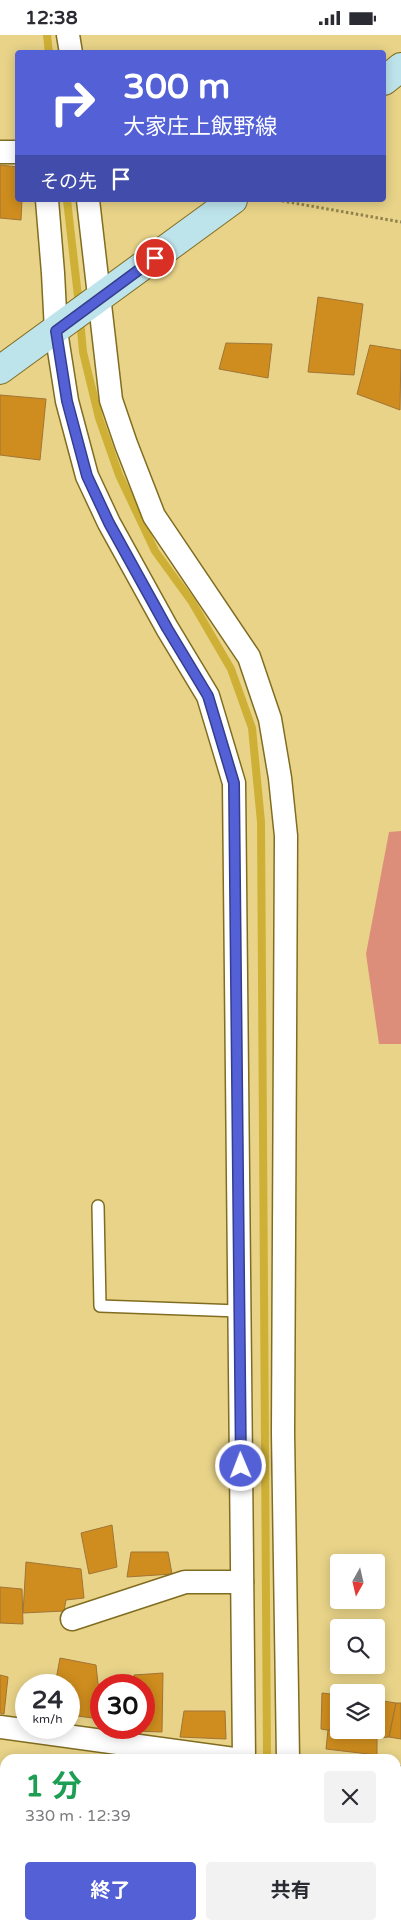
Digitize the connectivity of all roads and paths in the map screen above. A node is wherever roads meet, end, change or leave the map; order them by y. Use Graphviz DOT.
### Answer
graph roads {
  1 [pos="68,35"];
  2 [pos="70,50"];
  3 [pos="401,67"];
  4 [pos="386,79"];
  5 [pos="0,152"];
  6 [pos="15,152"];
  7 [pos="47,202"];
  8 [pos="88,202"];
  9 [pos="230,202"];
  10 [pos="288,202"];
  11 [pos="401,222"];
  12 [pos="95,302"];
  13 [pos="59,328"];
  14 [pos="0,370"];
  15 [pos="98,1206"];
  16 [pos="239,1311"];
  17 [pos="242,1582"];
  18 [pos="72,1619"];
  19 [pos="0,1727"];
  20 [pos="197,1754"];
  21 [pos="244,1754"];
  22 [pos="288,1754"];
  1 -- 2 [label="street"];
  3 -- 4 [label="main road"];
  5 -- 6 [label="street"];
  7 -- 13 [label="street"];
  8 -- 12 [label="street"];
  9 -- 12 [label="main road"];
  10 -- 11 [label="path"];
  12 -- 13 [label="main road"];
  12 -- 22 [label="street"];
  13 -- 14 [label="main road"];
  13 -- 16 [label="street"];
  15 -- 16 [label="lane"];
  16 -- 17 [label="street"];
  17 -- 18 [label="street"];
  17 -- 21 [label="street"];
  19 -- 20 [label="street"];
}
